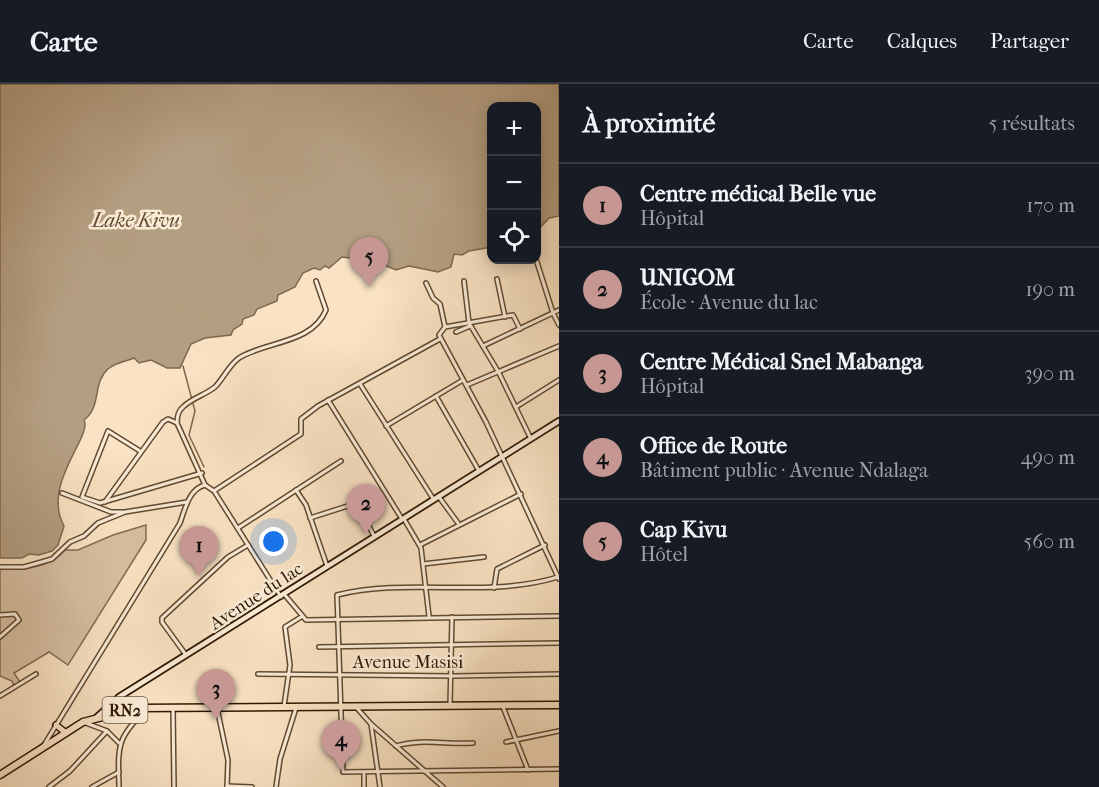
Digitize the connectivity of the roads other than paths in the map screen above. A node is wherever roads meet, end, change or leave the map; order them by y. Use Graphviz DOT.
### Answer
graph roads {
  1 [pos="538,264"];
  2 [pos="497,279"];
  3 [pos="316,281"];
  4 [pos="464,281"];
  5 [pos="426,283"];
  6 [pos="559,310"];
  7 [pos="553,313"];
  8 [pos="505,316"];
  9 [pos="470,324"];
  10 [pos="559,325"];
  11 [pos="445,327"];
  12 [pos="520,329"];
  13 [pos="456,332"];
  14 [pos="440,339"];
  15 [pos="483,346"];
  16 [pos="559,346"];
  17 [pos="499,373"];
  18 [pos="463,380"];
  19 [pos="559,380"];
  20 [pos="360,384"];
  21 [pos="466,386"];
  22 [pos="436,396"];
  23 [pos="328,400"];
  24 [pos="516,407"];
  25 [pos="559,421"];
  26 [pos="177,423"];
  27 [pos="386,426"];
  28 [pos="531,439"];
  29 [pos="140,451"];
  30 [pos="503,457"];
  31 [pos="342,461"];
  32 [pos="479,471"];
  33 [pos="202,473"];
  34 [pos="205,485"];
  35 [pos="296,490"];
  36 [pos="214,491"];
  37 [pos="62,493"];
  38 [pos="521,494"];
  39 [pos="436,498"];
  40 [pos="105,502"];
  41 [pos="187,502"];
  42 [pos="125,512"];
  43 [pos="310,518"];
  44 [pos="403,519"];
  45 [pos="458,523"];
  46 [pos="238,528"];
  47 [pos="374,536"];
  48 [pos="248,545"];
  49 [pos="420,545"];
  50 [pos="545,545"];
  51 [pos="484,557"];
  52 [pos="423,564"];
  53 [pos="327,566"];
  54 [pos="0,567"];
  55 [pos="558,570"];
  56 [pos="559,578"];
  57 [pos="494,588"];
  58 [pos="426,589"];
  59 [pos="283,596"];
  60 [pos="0,615"];
  61 [pos="301,616"];
  62 [pos="429,616"];
  63 [pos="559,616"];
  64 [pos="452,617"];
  65 [pos="339,618"];
  66 [pos="0,637"];
  67 [pos="559,643"];
  68 [pos="340,646"];
  69 [pos="451,646"];
  70 [pos="319,647"];
  71 [pos="187,656"];
  72 [pos="36,674"];
  73 [pos="258,674"];
  74 [pos="559,674"];
  75 [pos="288,676"];
  76 [pos="340,676"];
  77 [pos="451,676"];
  78 [pos="0,696"];
  79 [pos="450,705"];
  80 [pos="502,705"];
  81 [pos="559,705"];
  82 [pos="217,706"];
  83 [pos="284,706"];
  84 [pos="296,706"];
  85 [pos="340,706"];
  86 [pos="355,706"];
  87 [pos="150,707"];
  88 [pos="173,707"];
  89 [pos="96,718"];
  90 [pos="83,722"];
  91 [pos="371,724"];
  92 [pos="56,725"];
  93 [pos="107,731"];
  94 [pos="559,731"];
  95 [pos="66,733"];
  96 [pos="517,741"];
  97 [pos="506,742"];
  98 [pos="474,743"];
  99 [pos="119,744"];
  100 [pos="396,746"];
  101 [pos="42,749"];
  102 [pos="559,769"];
  103 [pos="528,770"];
  104 [pos="425,771"];
  105 [pos="119,772"];
  106 [pos="378,772"];
  107 [pos="364,773"];
  108 [pos="0,775"];
  109 [pos="227,786"];
  110 [pos="49,787"];
  111 [pos="92,787"];
  112 [pos="119,787"];
  113 [pos="174,787"];
  114 [pos="252,787"];
  115 [pos="276,787"];
  116 [pos="364,787"];
  117 [pos="380,787"];
  118 [pos="443,787"];
  1 -- 7 [label="street"];
  2 -- 8 [label="street"];
  3 -- 26 [label="street"];
  4 -- 9 [label="street"];
  5 -- 11 [label="street"];
  6 -- 7 [label="street"];
  7 -- 10 [label="street"];
  7 -- 12 [label="street"];
  8 -- 9 [label="street"];
  8 -- 12 [label="street"];
  9 -- 11 [label="street"];
  9 -- 13 [label="street"];
  9 -- 15 [label="street"];
  11 -- 14 [label="street"];
  12 -- 15 [label="street"];
  14 -- 18 [label="street"];
  14 -- 20 [label="street"];
  15 -- 17 [label="street"];
  16 -- 17 [label="street"];
  17 -- 21 [label="street"];
  17 -- 24 [label="street"];
  18 -- 21 [label="street"];
  18 -- 22 [label="street"];
  19 -- 24 [label="street"];
  20 -- 23 [label="street"];
  20 -- 27 [label="street"];
  21 -- 30 [label="street"];
  22 -- 27 [label="street"];
  22 -- 32 [label="street"];
  23 -- 36 [label="street"];
  23 -- 44 [label="street"];
  24 -- 28 [label="street"];
  25 -- 28 [label="main road, Avenue du lac"];
  26 -- 29 [label="street"];
  26 -- 33 [label="street"];
  27 -- 39 [label="street"];
  28 -- 30 [label="main road, Avenue du lac"];
  29 -- 40 [label="street"];
  29 -- 40 [label="street"];
  30 -- 32 [label="main road, Avenue du lac"];
  30 -- 38 [label="street"];
  31 -- 35 [label="street"];
  32 -- 39 [label="main road, Avenue du lac"];
  33 -- 34 [label="street"];
  33 -- 40 [label="street"];
  34 -- 36 [label="street"];
  34 -- 41 [label="street"];
  35 -- 43 [label="street"];
  35 -- 46 [label="street"];
  36 -- 46 [label="street"];
  37 -- 42 [label="street"];
  38 -- 45 [label="street"];
  38 -- 50 [label="street"];
  39 -- 44 [label="main road, Avenue du lac"];
  39 -- 45 [label="street"];
  41 -- 42 [label="street"];
  41 -- 92 [label="street"];
  42 -- 54 [label="street"];
  43 -- 47 [label="street"];
  43 -- 53 [label="street"];
  44 -- 47 [label="main road, Avenue du lac"];
  44 -- 49 [label="street"];
  45 -- 49 [label="street"];
  46 -- 48 [label="street"];
  47 -- 53 [label="main road, Avenue du lac"];
  48 -- 59 [label="street"];
  48 -- 71 [label="street"];
  49 -- 52 [label="street"];
  50 -- 55 [label="street"];
  50 -- 57 [label="street"];
  51 -- 52 [label="street"];
  52 -- 58 [label="street"];
  53 -- 59 [label="main road, Avenue du lac"];
  55 -- 56 [label="street"];
  56 -- 57 [label="street"];
  57 -- 58 [label="street"];
  58 -- 62 [label="street"];
  58 -- 65 [label="street"];
  59 -- 61 [label="street"];
  59 -- 71 [label="main road, Avenue du lac"];
  60 -- 66 [label="street"];
  61 -- 65 [label="street"];
  61 -- 75 [label="street"];
  62 -- 64 [label="street"];
  62 -- 65 [label="street"];
  63 -- 64 [label="street"];
  64 -- 69 [label="street"];
  65 -- 68 [label="street"];
  67 -- 69 [label="street"];
  68 -- 69 [label="street"];
  68 -- 70 [label="street"];
  68 -- 76 [label="street"];
  69 -- 77 [label="street"];
  71 -- 89 [label="main road, Avenue du lac"];
  72 -- 78 [label="street"];
  73 -- 75 [label="street, Avenue Masisi"];
  74 -- 77 [label="street, Avenue Masisi"];
  75 -- 76 [label="street, Avenue Masisi"];
  75 -- 83 [label="street"];
  76 -- 77 [label="street, Avenue Masisi"];
  76 -- 85 [label="street"];
  77 -- 79 [label="street"];
  79 -- 80 [label="highway, RN2"];
  79 -- 86 [label="highway, RN2"];
  80 -- 81 [label="highway, RN2"];
  80 -- 96 [label="street"];
  82 -- 83 [label="highway, RN2"];
  82 -- 88 [label="highway, RN2"];
  82 -- 109 [label="street"];
  83 -- 84 [label="highway, RN2"];
  84 -- 85 [label="highway, RN2"];
  84 -- 115 [label="street"];
  85 -- 86 [label="highway, RN2"];
  85 -- 107 [label="street"];
  86 -- 91 [label="street"];
  87 -- 88 [label="highway, RN2"];
  87 -- 89 [label="highway, RN2"];
  87 -- 99 [label="street"];
  88 -- 113 [label="street"];
  89 -- 90 [label="highway, RN2"];
  90 -- 93 [label="street"];
  90 -- 95 [label="highway, RN2"];
  91 -- 100 [label="street"];
  91 -- 106 [label="street"];
  92 -- 95 [label="main road"];
  92 -- 101 [label="street"];
  93 -- 99 [label="street"];
  93 -- 110 [label="street"];
  94 -- 96 [label="street"];
  95 -- 101 [label="highway, RN2"];
  96 -- 97 [label="street"];
  96 -- 103 [label="street"];
  98 -- 100 [label="street"];
  99 -- 105 [label="street"];
  100 -- 104 [label="street"];
  101 -- 108 [label="highway, RN2"];
  102 -- 103 [label="street"];
  103 -- 104 [label="street"];
  104 -- 106 [label="street"];
  104 -- 118 [label="street"];
  105 -- 111 [label="street"];
  105 -- 112 [label="street"];
  106 -- 107 [label="street"];
  106 -- 117 [label="street"];
  107 -- 116 [label="street"];
  109 -- 114 [label="street"];
}
